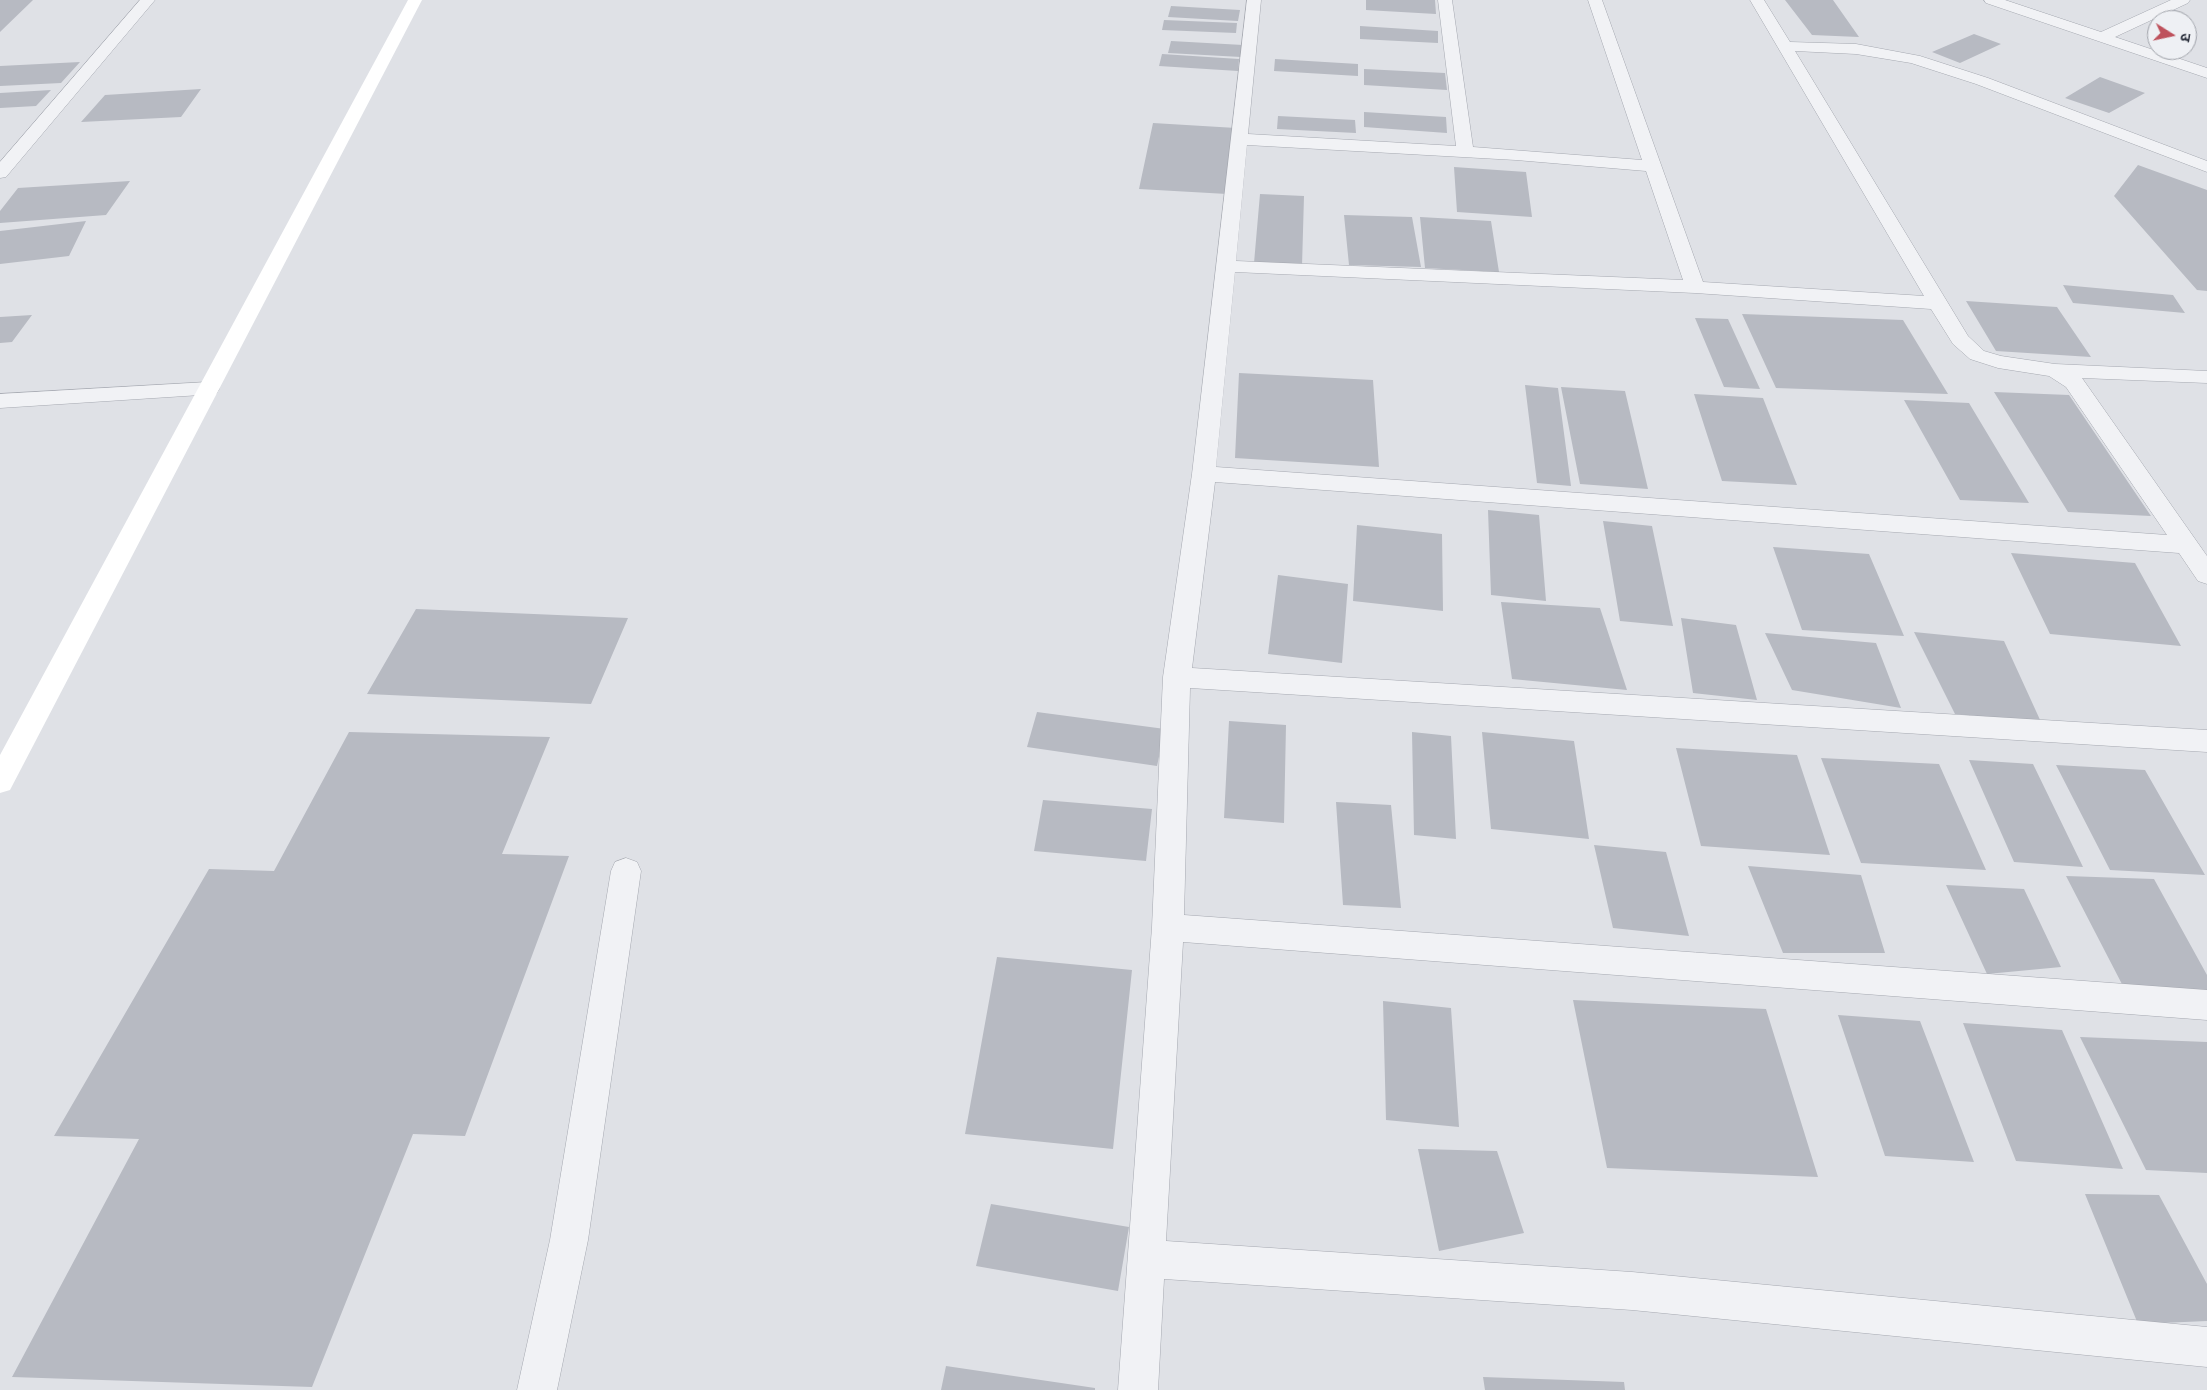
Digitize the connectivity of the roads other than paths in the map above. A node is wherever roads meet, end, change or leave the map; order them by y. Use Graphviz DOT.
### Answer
graph roads {
  1 [pos="148,0"];
  2 [pos="415,0"];
  3 [pos="1254,0"];
  4 [pos="1444,0"];
  5 [pos="1595,0"];
  6 [pos="1757,0"];
  7 [pos="1991,0"];
  8 [pos="2183,0"];
  9 [pos="2102,37"];
  10 [pos="1784,46"];
  11 [pos="2207,73"];
  12 [pos="1239,139"];
  13 [pos="1465,152"];
  14 [pos="1653,166"];
  15 [pos="2207,167"];
  16 [pos="0,173"];
  17 [pos="1226,266"];
  18 [pos="1695,287"];
  19 [pos="1936,303"];
  20 [pos="2055,370"];
  21 [pos="2207,377"];
  22 [pos="208,389"];
  23 [pos="0,402"];
  24 [pos="1204,474"];
  25 [pos="2188,545"];
  26 [pos="2207,575"];
  27 [pos="1177,677"];
  28 [pos="2207,741"];
  29 [pos="0,782"];
  30 [pos="626,871"];
  31 [pos="1168,927"];
  32 [pos="2207,1005"];
  33 [pos="1146,1259"];
  34 [pos="2207,1347"];
  35 [pos="537,1390"];
  36 [pos="1138,1390"];
  1 -- 16 [label="street"];
  2 -- 22 [label="street"];
  3 -- 12 [label="street"];
  4 -- 13 [label="street"];
  5 -- 14 [label="street"];
  6 -- 10 [label="street"];
  7 -- 9 [label="street"];
  8 -- 9 [label="street"];
  9 -- 11 [label="street"];
  10 -- 15 [label="street"];
  10 -- 19 [label="street"];
  12 -- 13 [label="street"];
  12 -- 17 [label="street"];
  13 -- 14 [label="street"];
  14 -- 18 [label="street"];
  17 -- 18 [label="street"];
  17 -- 24 [label="street"];
  18 -- 19 [label="street"];
  19 -- 20 [label="street"];
  20 -- 21 [label="street"];
  20 -- 25 [label="street"];
  22 -- 23 [label="street"];
  22 -- 29 [label="street"];
  24 -- 25 [label="street"];
  24 -- 27 [label="street"];
  25 -- 26 [label="street"];
  27 -- 28 [label="street"];
  27 -- 31 [label="street"];
  30 -- 35 [label="street"];
  31 -- 32 [label="street"];
  31 -- 33 [label="street"];
  33 -- 34 [label="street"];
  33 -- 36 [label="street"];
}
